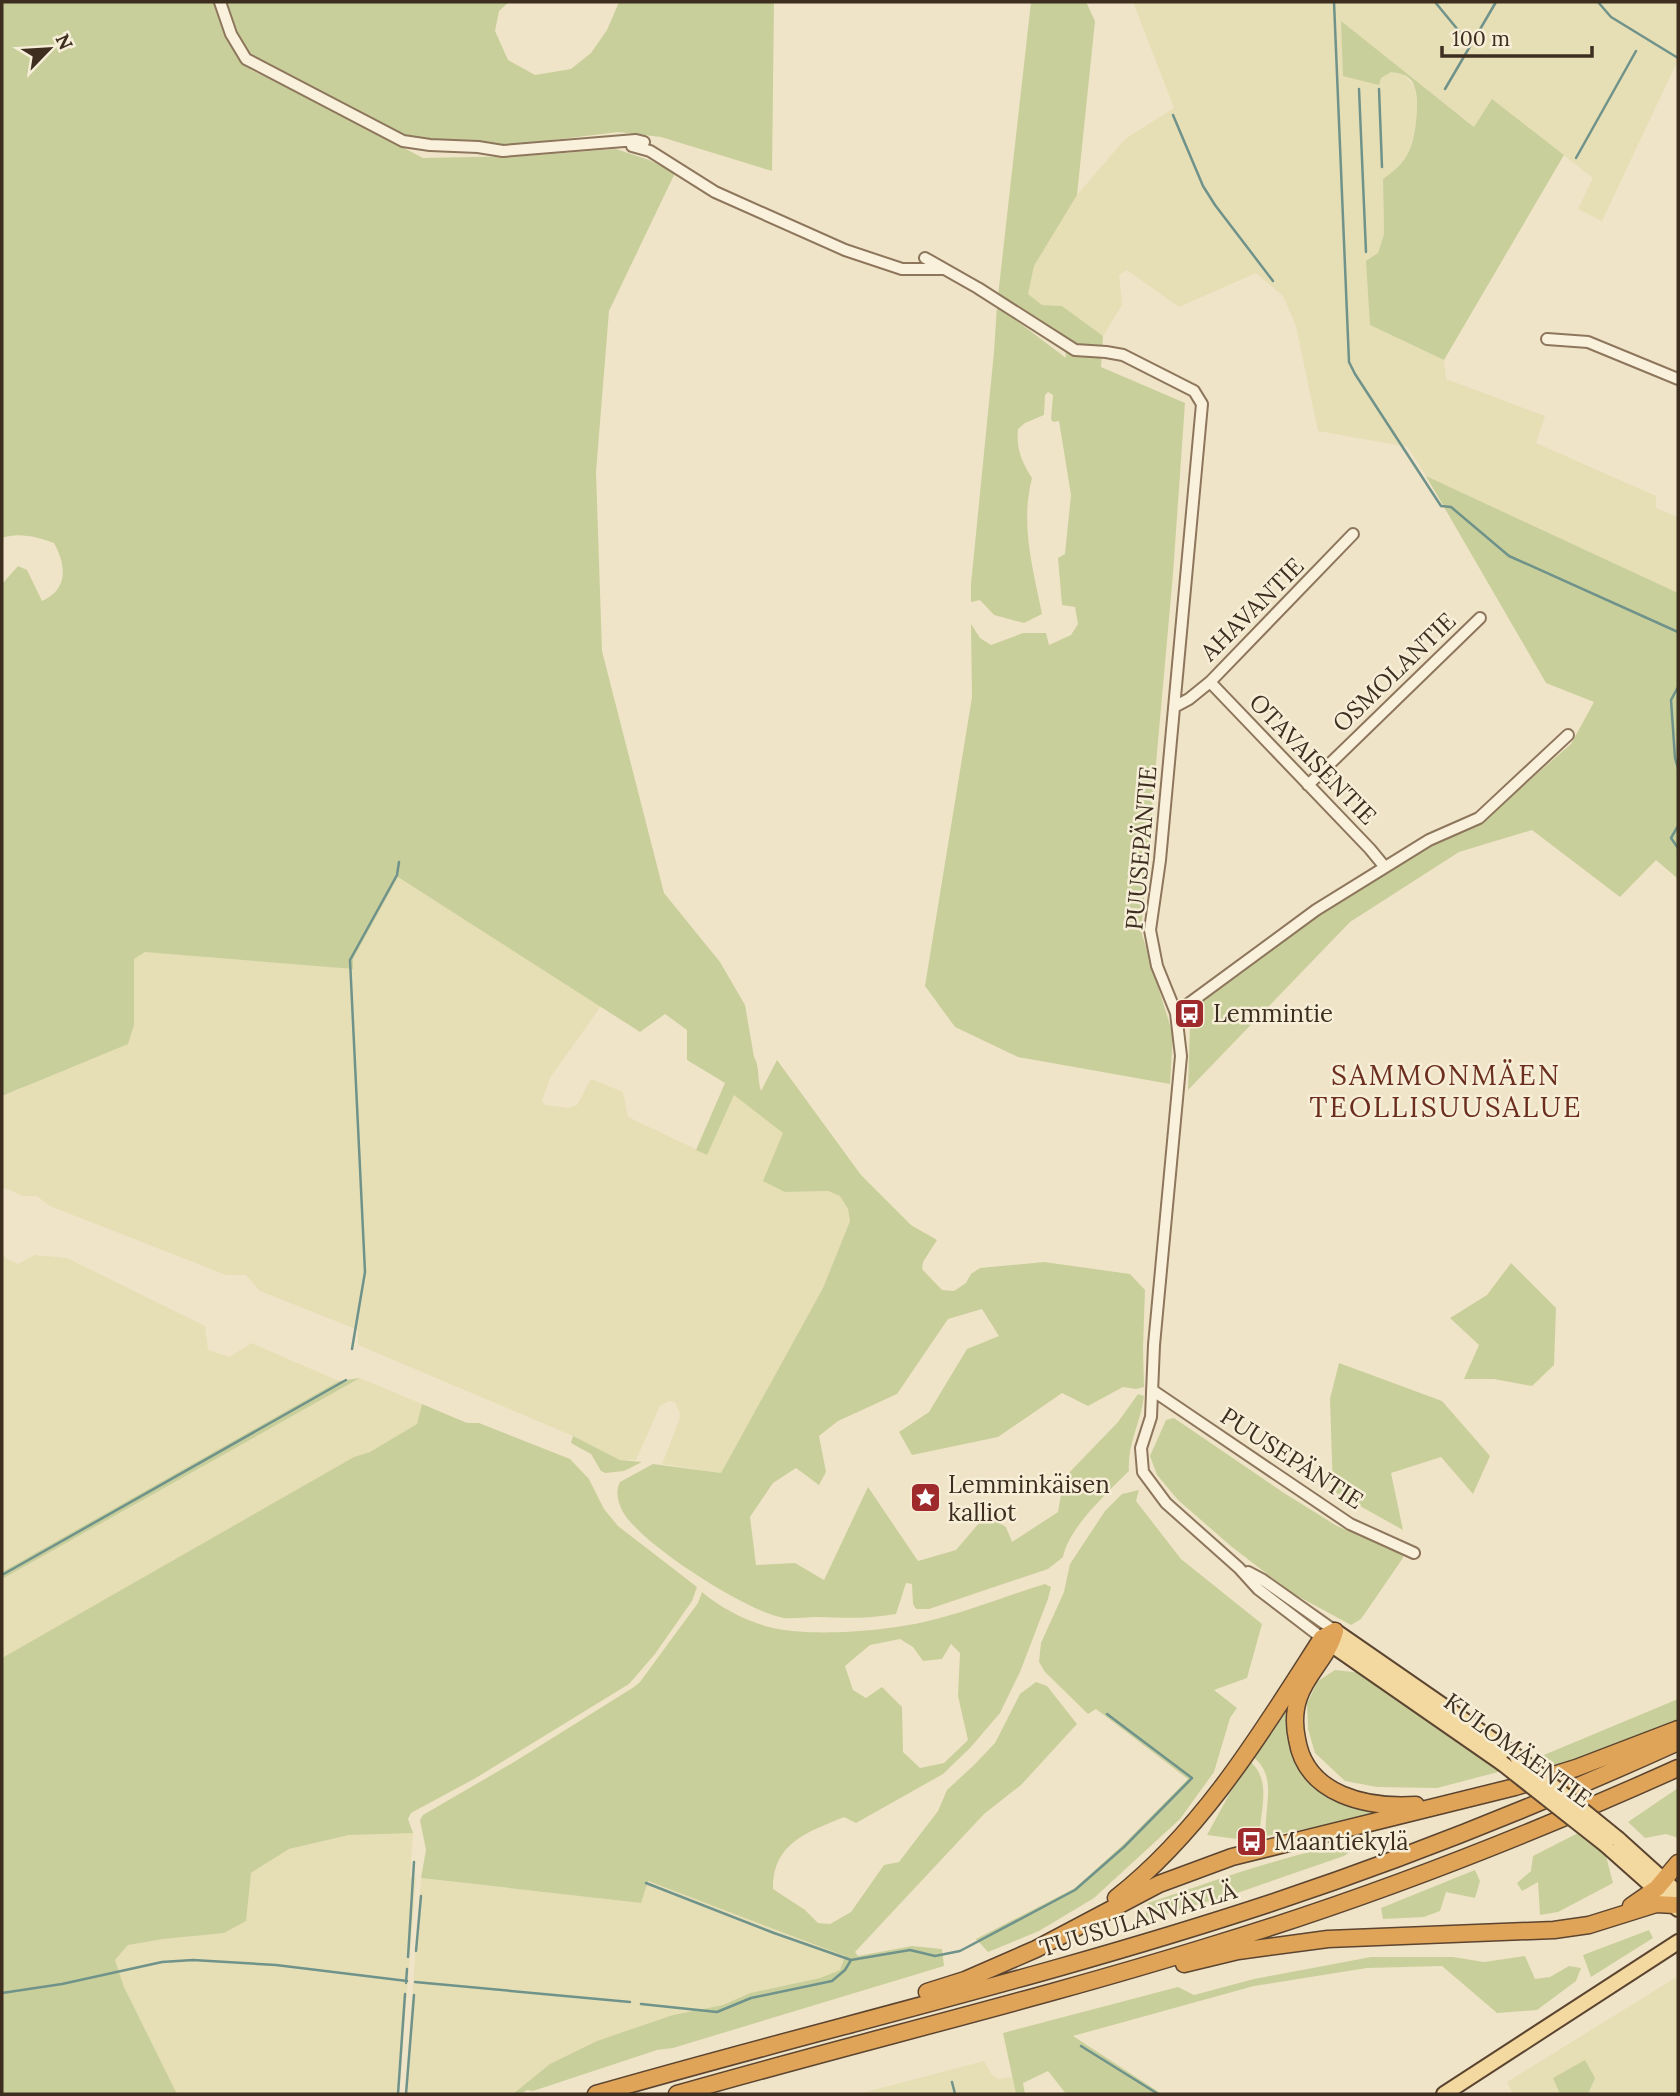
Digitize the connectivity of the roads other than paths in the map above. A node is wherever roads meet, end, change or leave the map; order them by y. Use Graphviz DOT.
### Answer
graph roads {
  1 [pos="220,2"];
  2 [pos="617,142"];
  3 [pos="644,142"];
  4 [pos="925,258"];
  5 [pos="945,269"];
  6 [pos="1548,339"];
  7 [pos="1678,379"];
  8 [pos="1353,534"];
  9 [pos="1480,618"];
  10 [pos="1210,682"];
  11 [pos="1175,706"];
  12 [pos="1568,735"];
  13 [pos="1308,785"];
  14 [pos="1384,866"];
  15 [pos="1176,1013"];
  16 [pos="1152,1390"];
  17 [pos="1414,1553"];
  18 [pos="1330,1638"];
  19 [pos="1678,1729"];
  20 [pos="1678,1742"];
  21 [pos="1678,1768"];
  22 [pos="1460,1800"];
  23 [pos="1612,1842"];
  24 [pos="1678,1863"];
  25 [pos="1661,1884"];
  26 [pos="1677,1902"];
  27 [pos="1622,1914"];
  28 [pos="1084,1922"];
  29 [pos="1678,1942"];
  30 [pos="1055,1992"];
  31 [pos="864,2020"];
  32 [pos="596,2094"];
  33 [pos="677,2094"];
  34 [pos="1444,2094"];
  1 -- 2 [label="street"];
  2 -- 3 [label="street"];
  2 -- 5 [label="street"];
  4 -- 5 [label="street"];
  5 -- 11 [label="street, PUUSEPÄNTIE"];
  6 -- 7 [label="street"];
  8 -- 10 [label="street, AHAVANTIE"];
  9 -- 13 [label="street, OSMOLANTIE"];
  10 -- 11 [label="street, AHAVANTIE"];
  10 -- 13 [label="street, OTAVAISENTIE"];
  11 -- 15 [label="street, PUUSEPÄNTIE"];
  12 -- 14 [label="street"];
  13 -- 14 [label="street, OTAVAISENTIE"];
  14 -- 15 [label="street"];
  15 -- 16 [label="street, PUUSEPÄNTIE"];
  16 -- 17 [label="street, PUUSEPÄNTIE"];
  16 -- 18 [label="street, PUUSEPÄNTIE"];
  18 -- 22 [label="highway"];
  18 -- 23 [label="main road, KULOMÄENTIE, bridge"];
  18 -- 23 [label="main road, KULOMÄENTIE, bridge"];
  18 -- 28 [label="highway"];
  19 -- 22 [label="highway"];
  20 -- 31 [label="highway, TUUSULANVÄYLÄ"];
  21 -- 30 [label="highway, TUUSULANVÄYLÄ"];
  22 -- 28 [label="highway"];
  23 -- 25 [label="main road, KULOMÄENTIE"];
  24 -- 25 [label="highway"];
  25 -- 26 [label="main road, KULOMÄENTIE"];
  25 -- 27 [label="highway"];
  26 -- 27 [label="highway"];
  27 -- 30 [label="highway"];
  28 -- 31 [label="highway"];
  29 -- 34 [label="main road"];
  30 -- 33 [label="highway, TUUSULANVÄYLÄ"];
  31 -- 32 [label="highway, TUUSULANVÄYLÄ"];
}
